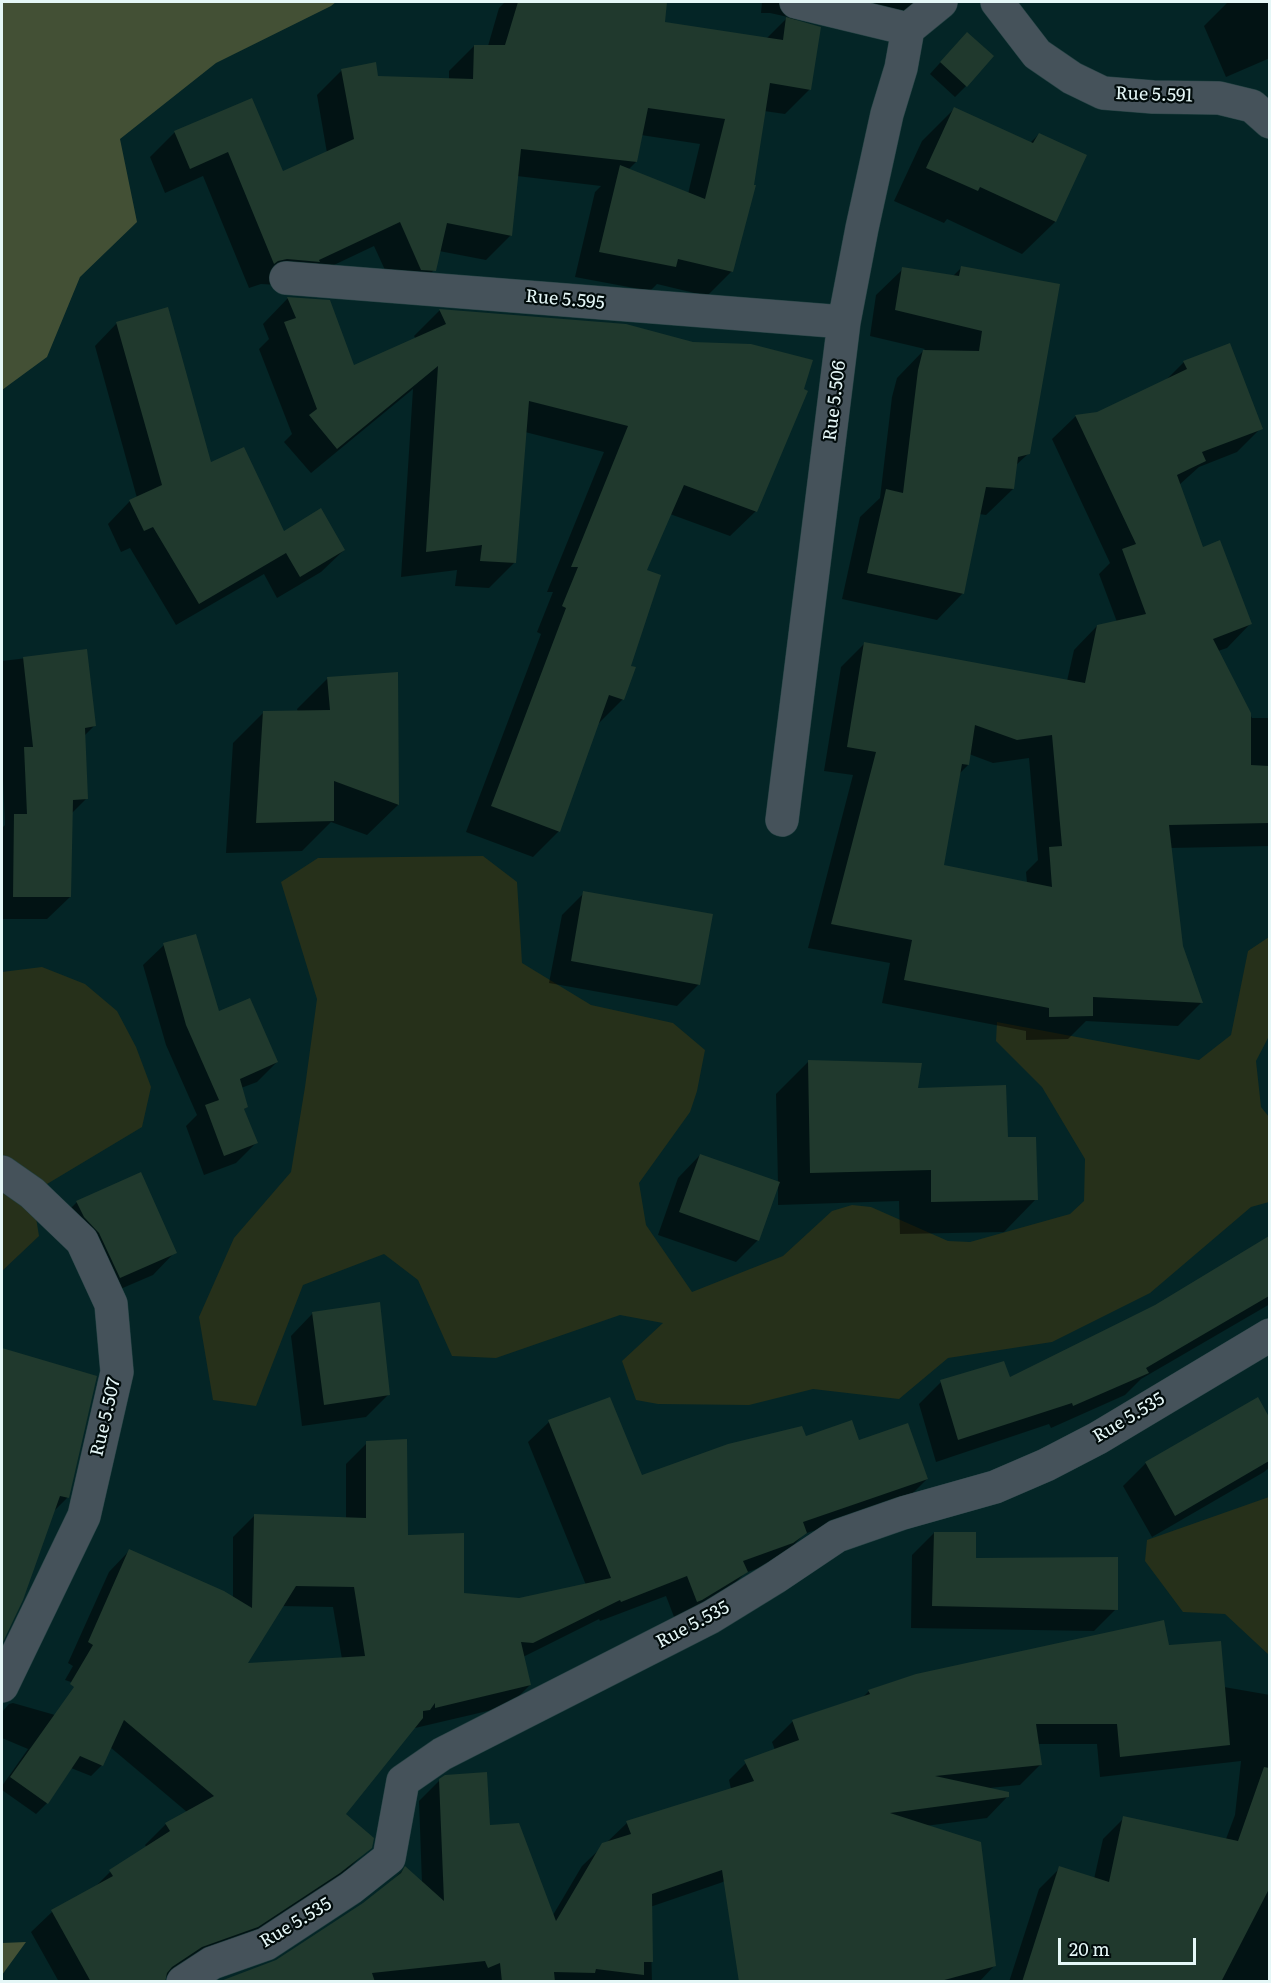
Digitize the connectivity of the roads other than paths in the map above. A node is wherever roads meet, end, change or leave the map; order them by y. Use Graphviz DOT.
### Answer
graph roads {
  1 [pos="796,2"];
  2 [pos="941,2"];
  3 [pos="997,2"];
  4 [pos="908,29"];
  5 [pos="1269,122"];
  6 [pos="286,278"];
  7 [pos="844,322"];
  8 [pos="782,820"];
  9 [pos="2,1172"];
  10 [pos="1269,1335"];
  11 [pos="2,1686"];
  12 [pos="183,1982"];
  1 -- 4 [label="street"];
  2 -- 4 [label="street"];
  3 -- 5 [label="street, Rue 5.591"];
  4 -- 7 [label="street, Rue 5.506"];
  6 -- 7 [label="street, Rue 5.595"];
  7 -- 8 [label="street, Rue 5.506"];
  9 -- 11 [label="street, Rue 5.507"];
  10 -- 12 [label="street, Rue 5.535"];
}
